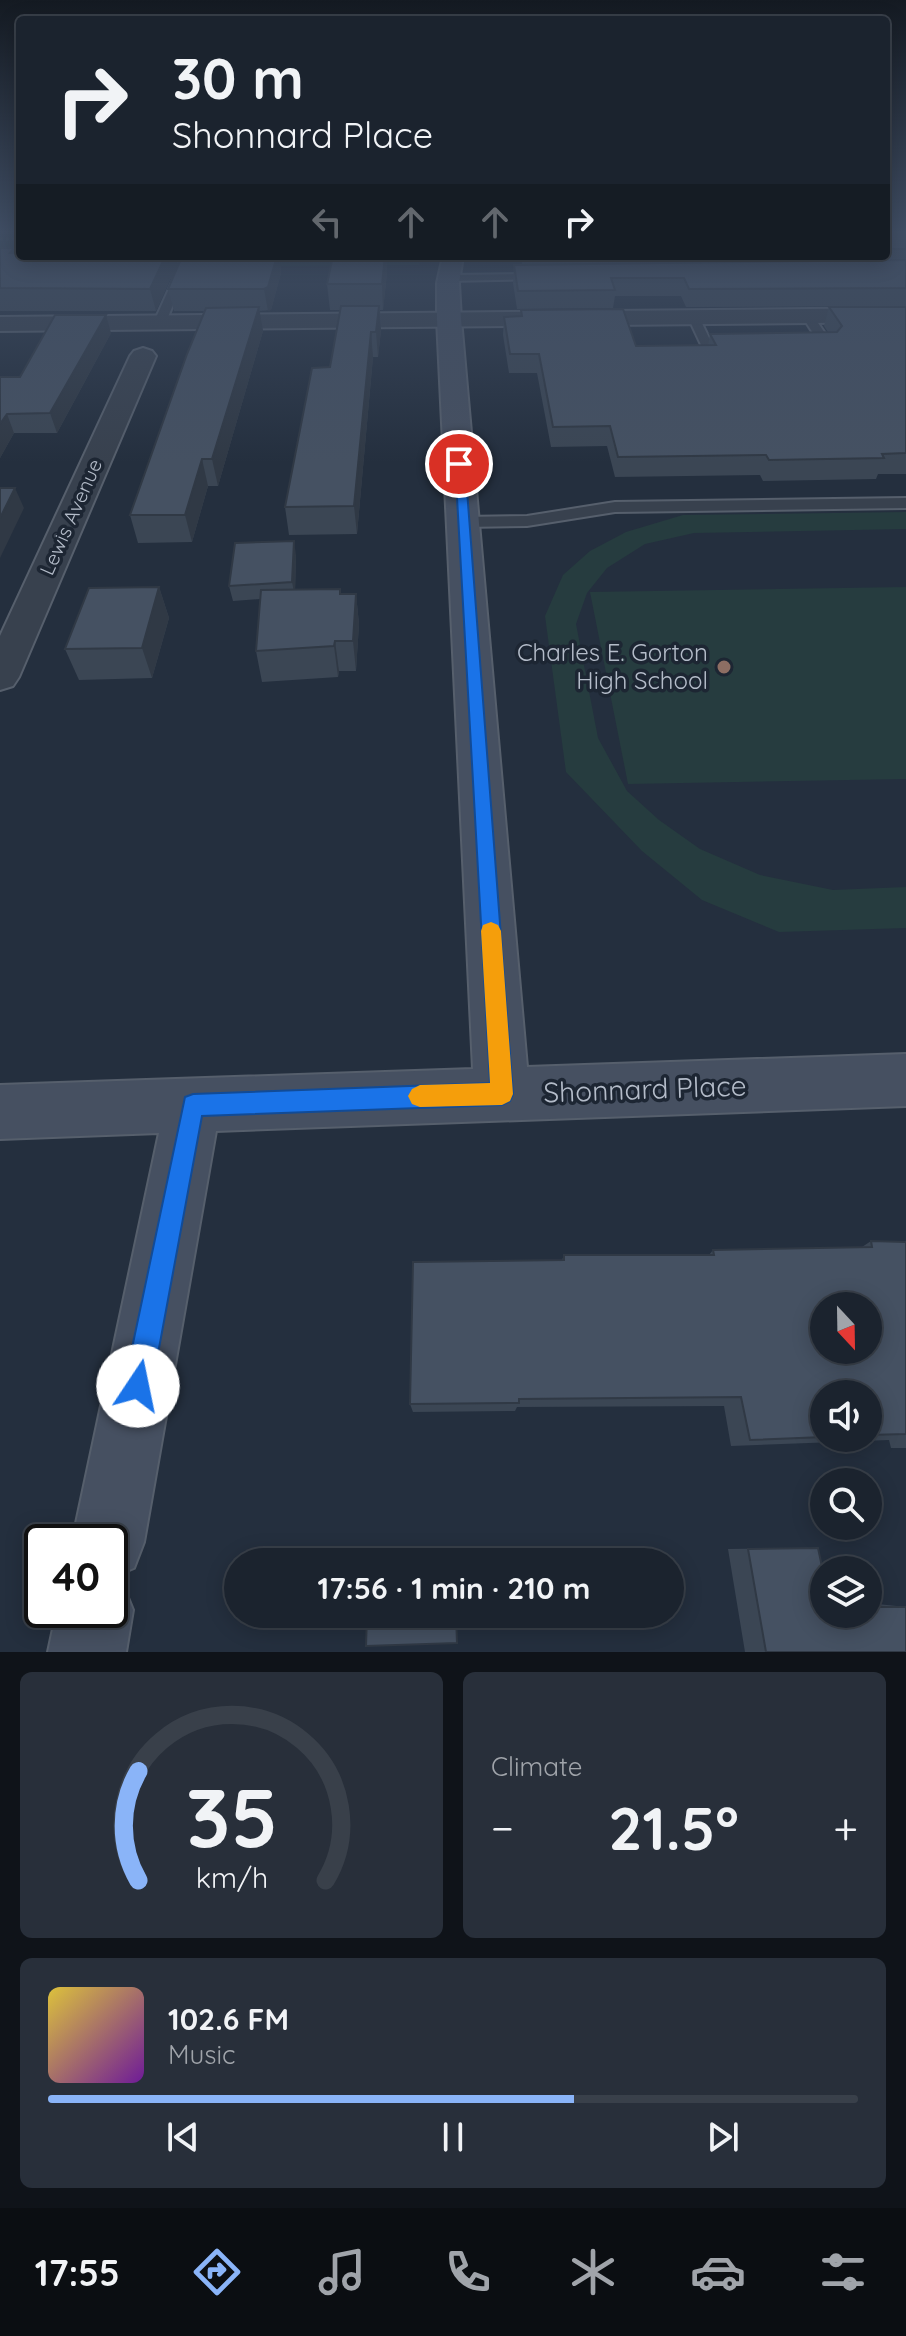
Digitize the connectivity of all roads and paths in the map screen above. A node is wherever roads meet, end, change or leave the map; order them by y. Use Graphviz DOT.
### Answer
graph roads {
  1 [pos="166,308"];
  2 [pos="449,308"];
  3 [pos="906,315"];
  4 [pos="808,316"];
  5 [pos="694,317"];
  6 [pos="449,319"];
  7 [pos="160,322"];
  8 [pos="0,324"];
  9 [pos="797,345"];
  10 [pos="752,346"];
  11 [pos="143,356"];
  12 [pos="906,503"];
  13 [pos="463,522"];
  14 [pos="13,619"];
  15 [pos="0,677"];
  16 [pos="906,1080"];
  17 [pos="502,1094"];
  18 [pos="193,1105"];
  19 [pos="0,1112"];
  20 [pos="112,1524"];
  21 [pos="92,1628"];
  22 [pos="87,1652"];
  1 -- 7 [label="lane"];
  2 -- 6 [label="street"];
  3 -- 4 [label="street"];
  4 -- 5 [label="street"];
  4 -- 9 [label="lane"];
  5 -- 6 [label="street"];
  5 -- 10 [label="lane"];
  6 -- 7 [label="street"];
  6 -- 13 [label="street"];
  7 -- 8 [label="street"];
  11 -- 14 [label="street, Lewis Avenue"];
  12 -- 13 [label="lane"];
  13 -- 17 [label="street"];
  14 -- 15 [label="street, Lewis Avenue"];
  16 -- 17 [label="street, Shonnard Place"];
  17 -- 18 [label="street, Shonnard Place"];
  18 -- 19 [label="street, Shonnard Place"];
  18 -- 20 [label="street"];
  21 -- 22 [label="street"];
}
